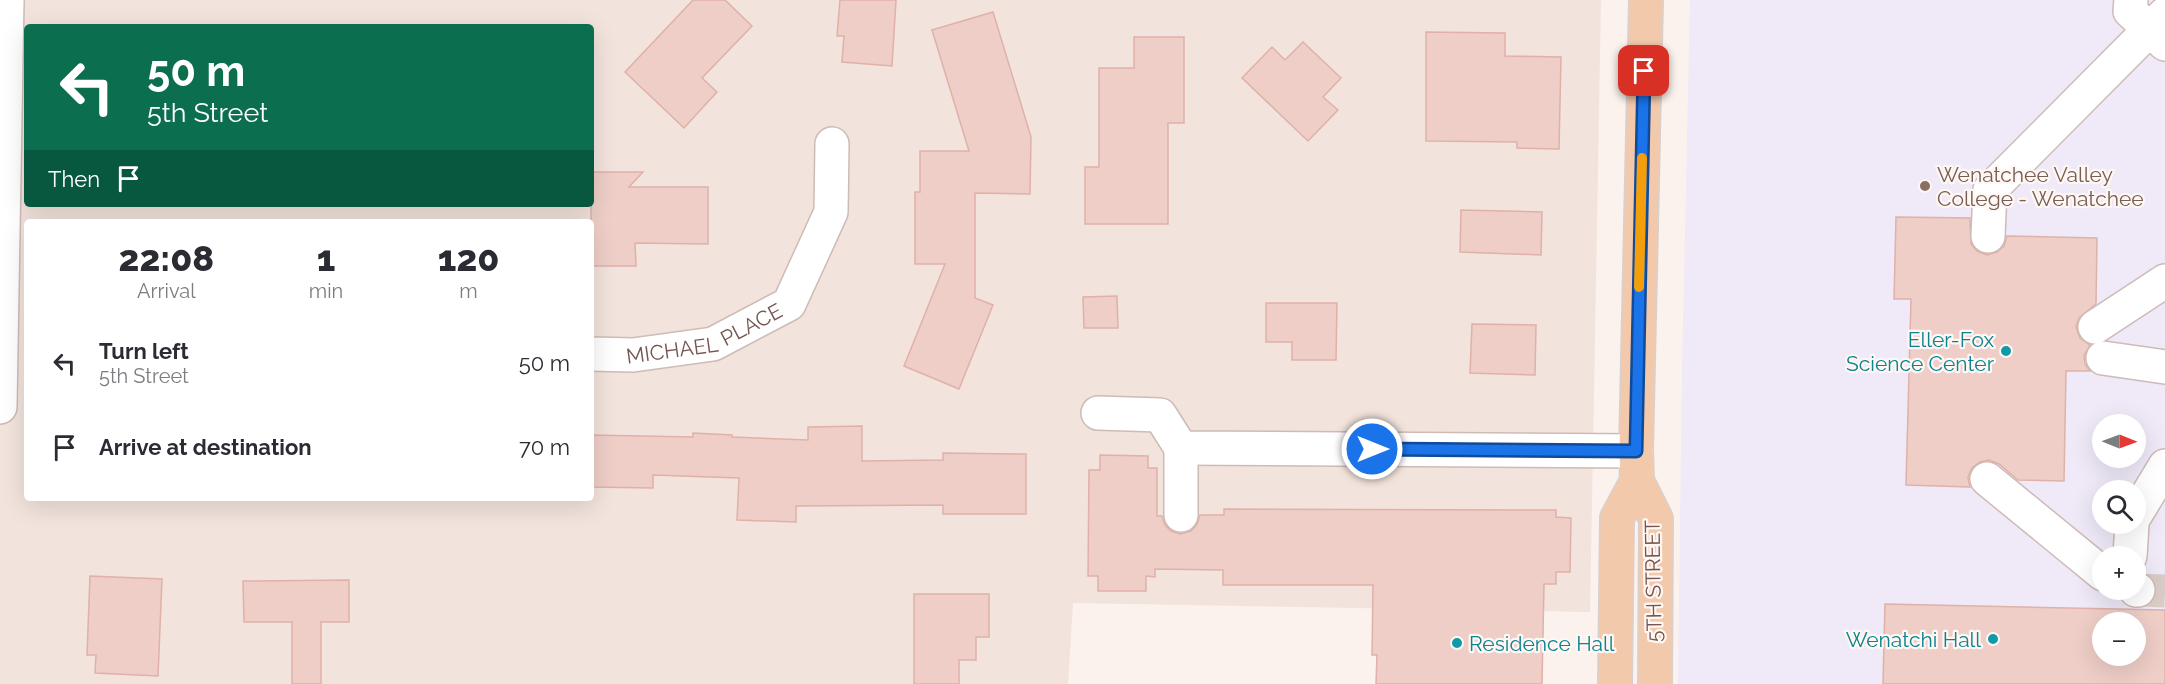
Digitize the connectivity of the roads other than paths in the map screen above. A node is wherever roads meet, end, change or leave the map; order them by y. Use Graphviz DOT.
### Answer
graph roads {
  1 [pos="7,0"];
  2 [pos="1646,0"];
  3 [pos="2131,0"];
  4 [pos="2160,29"];
  5 [pos="832,144"];
  6 [pos="1988,236"];
  7 [pos="2165,281"];
  8 [pos="15,350"];
  9 [pos="594,354"];
  10 [pos="2165,367"];
  11 [pos="0,408"];
  12 [pos="1098,413"];
  13 [pos="1180,448"];
  14 [pos="1636,466"];
  15 [pos="2165,466"];
  16 [pos="1987,479"];
  17 [pos="2146,497"];
  18 [pos="1181,515"];
  19 [pos="2092,565"];
  20 [pos="1615,684"];
  21 [pos="1654,684"];
  1 -- 8 [label="street"];
  2 -- 14 [label="main road, 5TH STREET"];
  3 -- 4 [label="street"];
  4 -- 6 [label="street"];
  5 -- 9 [label="street, MICHAEL PLACE"];
  7 -- 10 [label="street"];
  8 -- 11 [label="street"];
  12 -- 13 [label="street"];
  13 -- 14 [label="street"];
  13 -- 18 [label="street"];
  14 -- 20 [label="main road, 5TH STREET"];
  14 -- 21 [label="main road, 5TH STREET"];
  15 -- 17 [label="street"];
  16 -- 19 [label="street"];
}
